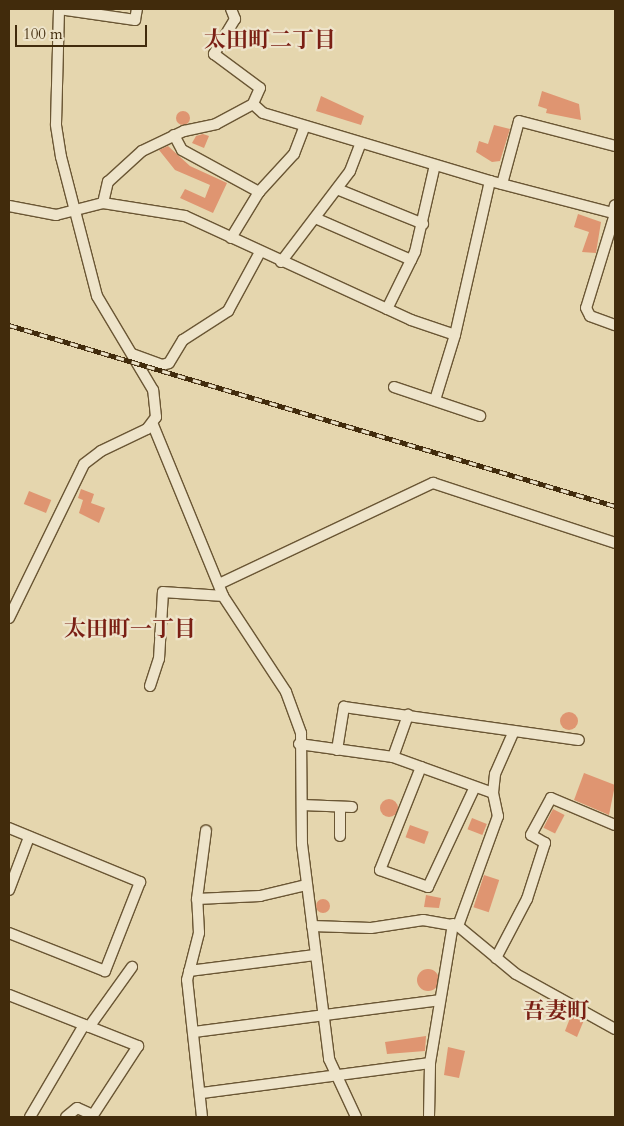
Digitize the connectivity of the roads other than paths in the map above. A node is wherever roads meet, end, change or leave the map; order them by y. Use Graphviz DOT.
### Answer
graph roads {
  1 [pos="59,9"];
  2 [pos="137,9"];
  3 [pos="231,9"];
  4 [pos="253,104"];
  5 [pos="305,126"];
  6 [pos="174,135"];
  7 [pos="361,142"];
  8 [pos="615,146"];
  9 [pos="435,164"];
  10 [pos="490,181"];
  11 [pos="502,184"];
  12 [pos="338,189"];
  13 [pos="259,192"];
  14 [pos="103,203"];
  15 [pos="9,206"];
  16 [pos="75,210"];
  17 [pos="614,211"];
  18 [pos="315,218"];
  19 [pos="424,224"];
  20 [pos="231,238"];
  21 [pos="260,252"];
  22 [pos="411,260"];
  23 [pos="281,262"];
  24 [pos="387,308"];
  25 [pos="615,325"];
  26 [pos="455,335"];
  27 [pos="132,354"];
  28 [pos="394,387"];
  29 [pos="435,400"];
  30 [pos="480,416"];
  31 [pos="153,425"];
  32 [pos="615,544"];
  33 [pos="219,584"];
  34 [pos="223,596"];
  35 [pos="9,618"];
  36 [pos="150,686"];
  37 [pos="408,715"];
  38 [pos="514,731"];
  39 [pos="579,740"];
  40 [pos="299,744"];
  41 [pos="337,750"];
  42 [pos="393,757"];
  43 [pos="420,767"];
  44 [pos="474,789"];
  45 [pos="493,793"];
  46 [pos="302,805"];
  47 [pos="340,806"];
  48 [pos="352,807"];
  49 [pos="615,825"];
  50 [pos="9,828"];
  51 [pos="206,831"];
  52 [pos="340,836"];
  53 [pos="29,837"];
  54 [pos="306,885"];
  55 [pos="9,890"];
  56 [pos="197,899"];
  57 [pos="455,925"];
  58 [pos="312,926"];
  59 [pos="9,933"];
  60 [pos="315,955"];
  61 [pos="496,958"];
  62 [pos="132,967"];
  63 [pos="189,971"];
  64 [pos="9,995"];
  65 [pos="439,1000"];
  66 [pos="323,1014"];
  67 [pos="87,1026"];
  68 [pos="615,1029"];
  69 [pos="194,1032"];
  70 [pos="430,1062"];
  71 [pos="334,1075"];
  72 [pos="202,1093"];
  73 [pos="30,1117"];
  74 [pos="66,1117"];
  75 [pos="202,1117"];
  76 [pos="356,1117"];
  77 [pos="429,1117"];
  1 -- 2 [label="street"];
  1 -- 16 [label="street"];
  3 -- 4 [label="street"];
  4 -- 5 [label="street"];
  4 -- 6 [label="street"];
  5 -- 7 [label="street"];
  5 -- 13 [label="street"];
  6 -- 13 [label="street"];
  6 -- 14 [label="street"];
  7 -- 9 [label="street"];
  7 -- 12 [label="street"];
  8 -- 11 [label="street"];
  9 -- 10 [label="street"];
  9 -- 19 [label="street"];
  10 -- 11 [label="street"];
  10 -- 26 [label="street"];
  11 -- 17 [label="street"];
  12 -- 18 [label="street"];
  12 -- 19 [label="street"];
  13 -- 20 [label="street"];
  14 -- 16 [label="street"];
  14 -- 20 [label="street"];
  15 -- 16 [label="street"];
  16 -- 27 [label="street"];
  17 -- 25 [label="street"];
  18 -- 22 [label="street"];
  18 -- 23 [label="street"];
  19 -- 22 [label="street"];
  20 -- 21 [label="street"];
  21 -- 23 [label="street"];
  21 -- 27 [label="street"];
  22 -- 24 [label="street"];
  23 -- 24 [label="street"];
  24 -- 26 [label="street"];
  26 -- 29 [label="street"];
  27 -- 31 [label="street"];
  28 -- 29 [label="street"];
  29 -- 30 [label="street"];
  31 -- 33 [label="street"];
  31 -- 35 [label="street"];
  32 -- 33 [label="street"];
  33 -- 34 [label="street"];
  34 -- 36 [label="street"];
  34 -- 40 [label="street"];
  37 -- 38 [label="street"];
  37 -- 41 [label="street"];
  37 -- 42 [label="street"];
  38 -- 39 [label="street"];
  38 -- 45 [label="street"];
  40 -- 41 [label="street"];
  40 -- 46 [label="street"];
  41 -- 42 [label="street"];
  42 -- 43 [label="street"];
  43 -- 44 [label="street"];
  43 -- 44 [label="street"];
  44 -- 45 [label="street"];
  45 -- 57 [label="street"];
  46 -- 47 [label="street"];
  46 -- 54 [label="street"];
  47 -- 48 [label="street"];
  47 -- 52 [label="street"];
  49 -- 61 [label="street"];
  50 -- 53 [label="street"];
  51 -- 56 [label="street"];
  53 -- 55 [label="street"];
  53 -- 59 [label="street"];
  54 -- 56 [label="street"];
  54 -- 58 [label="street"];
  56 -- 63 [label="street"];
  57 -- 58 [label="street"];
  57 -- 61 [label="street"];
  57 -- 65 [label="street"];
  58 -- 60 [label="street"];
  60 -- 63 [label="street"];
  60 -- 66 [label="street"];
  61 -- 68 [label="street"];
  62 -- 67 [label="street"];
  63 -- 69 [label="street"];
  64 -- 67 [label="street"];
  65 -- 66 [label="street"];
  65 -- 70 [label="street"];
  66 -- 69 [label="street"];
  66 -- 71 [label="street"];
  67 -- 73 [label="street"];
  67 -- 74 [label="street"];
  69 -- 72 [label="street"];
  70 -- 71 [label="street"];
  70 -- 77 [label="street"];
  71 -- 72 [label="street"];
  71 -- 76 [label="street"];
  72 -- 75 [label="street"];
}
